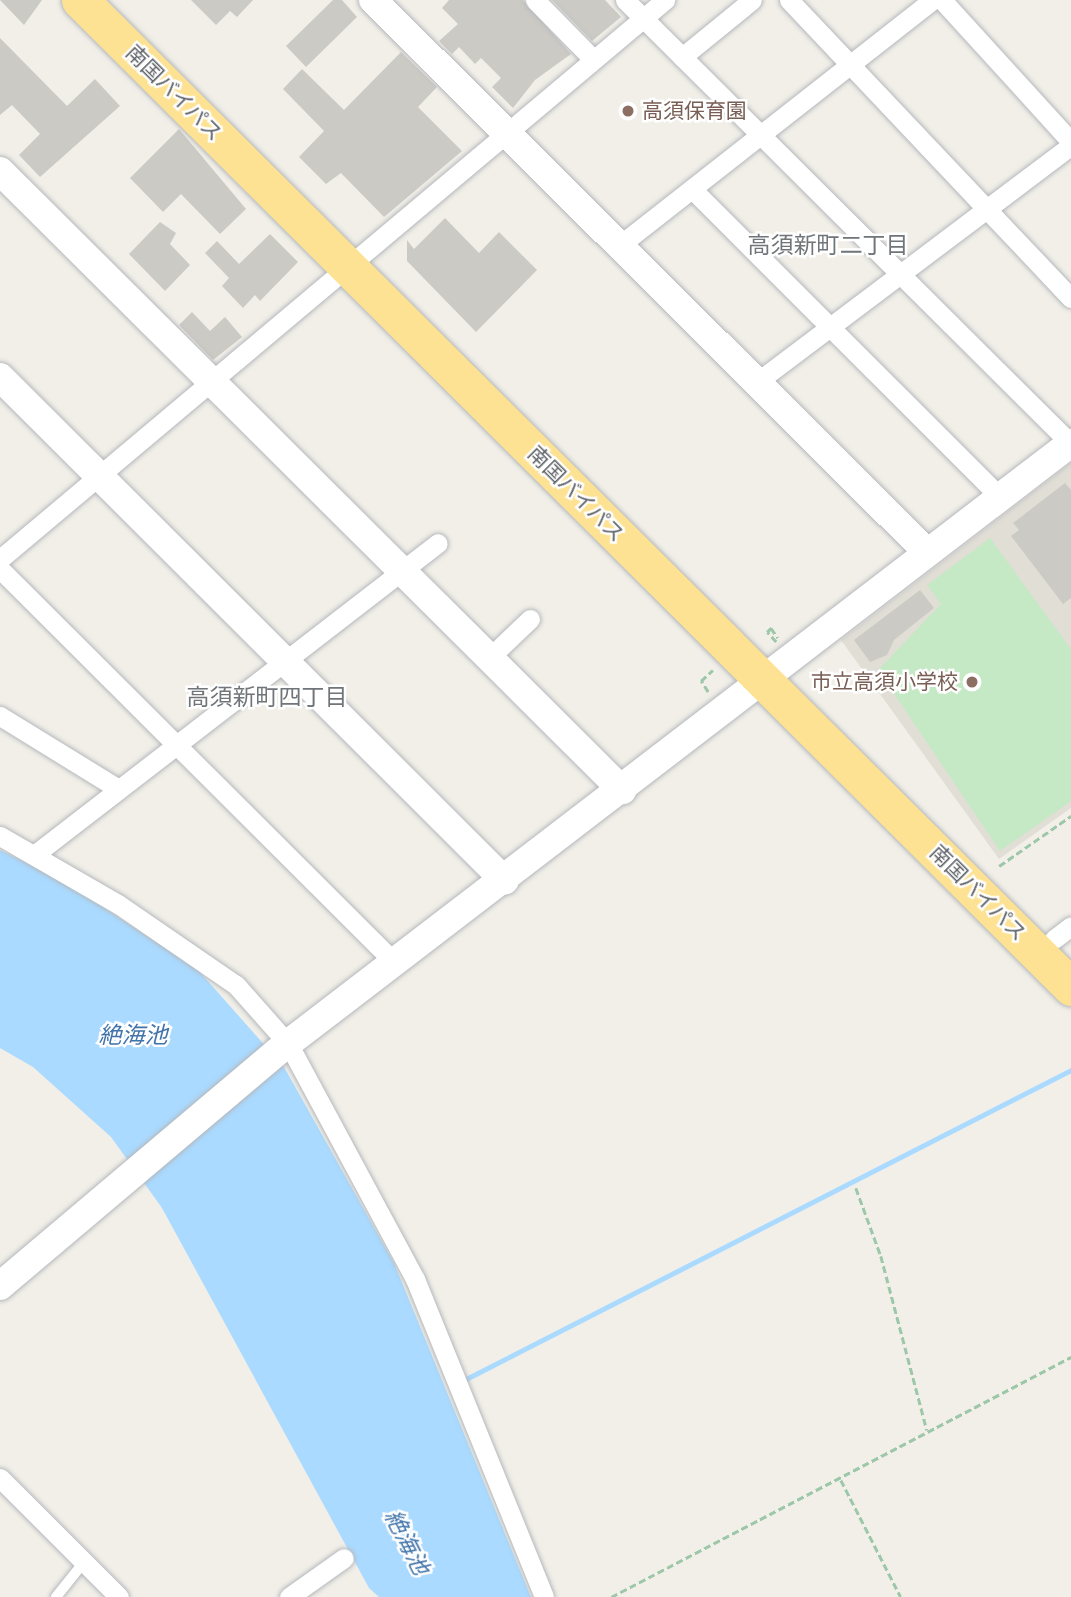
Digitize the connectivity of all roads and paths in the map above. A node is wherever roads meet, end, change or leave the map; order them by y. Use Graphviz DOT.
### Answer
graph roads {
  1 [pos="80,0"];
  2 [pos="113,0"];
  3 [pos="373,0"];
  4 [pos="535,0"];
  5 [pos="625,0"];
  6 [pos="665,0"];
  7 [pos="752,0"];
  8 [pos="789,0"];
  9 [pos="933,0"];
  10 [pos="942,0"];
  11 [pos="643,18"];
  12 [pos="682,57"];
  13 [pos="593,59"];
  14 [pos="850,65"];
  15 [pos="505,132"];
  16 [pos="761,136"];
  17 [pos="1071,144"];
  18 [pos="0,171"];
  19 [pos="692,189"];
  20 [pos="986,209"];
  21 [pos="620,245"];
  22 [pos="355,259"];
  23 [pos="900,275"];
  24 [pos="1071,298"];
  25 [pos="830,327"];
  26 [pos="0,377"];
  27 [pos="209,381"];
  28 [pos="757,382"];
  29 [pos="1071,443"];
  30 [pos="99,475"];
  31 [pos="1000,497"];
  32 [pos="438,543"];
  33 [pos="927,552"];
  34 [pos="0,559"];
  35 [pos="0,569"];
  36 [pos="399,573"];
  37 [pos="530,618"];
  38 [pos="776,658"];
  39 [pos="488,659"];
  40 [pos="284,662"];
  41 [pos="723,677"];
  42 [pos="715,693"];
  43 [pos="0,716"];
  44 [pos="175,744"];
  45 [pos="117,788"];
  46 [pos="622,790"];
  47 [pos="1071,816"];
  48 [pos="0,836"];
  49 [pos="34,855"];
  50 [pos="999,866"];
  51 [pos="505,881"];
  52 [pos="1065,941"];
  53 [pos="395,963"];
  54 [pos="1071,987"];
  55 [pos="283,1048"];
  56 [pos="856,1188"];
  57 [pos="0,1286"];
  58 [pos="1071,1357"];
  59 [pos="927,1430"];
  60 [pos="0,1478"];
  61 [pos="841,1480"];
  62 [pos="344,1558"];
  63 [pos="84,1562"];
  64 [pos="56,1597"];
  65 [pos="120,1597"];
  66 [pos="289,1597"];
  67 [pos="544,1597"];
  68 [pos="611,1597"];
  69 [pos="901,1597"];
  1 -- 22 [label="highway, 南国バイパス"];
  2 -- 22 [label="highway, 南国バイパス"];
  3 -- 15 [label="street"];
  4 -- 13 [label="street"];
  5 -- 11 [label="street"];
  6 -- 11 [label="street"];
  7 -- 12 [label="street"];
  8 -- 14 [label="street"];
  9 -- 14 [label="street"];
  10 -- 17 [label="street"];
  11 -- 12 [label="street"];
  11 -- 13 [label="street"];
  12 -- 16 [label="street"];
  13 -- 15 [label="street"];
  14 -- 16 [label="street"];
  14 -- 20 [label="street"];
  15 -- 21 [label="street"];
  15 -- 22 [label="street"];
  16 -- 19 [label="street"];
  16 -- 23 [label="street"];
  17 -- 20 [label="street"];
  18 -- 27 [label="street"];
  19 -- 21 [label="street"];
  19 -- 25 [label="street"];
  20 -- 23 [label="street"];
  20 -- 24 [label="street"];
  21 -- 28 [label="street"];
  22 -- 27 [label="street"];
  22 -- 38 [label="highway, 南国バイパス"];
  23 -- 25 [label="street"];
  23 -- 29 [label="street"];
  25 -- 28 [label="street"];
  25 -- 31 [label="street"];
  26 -- 30 [label="street"];
  27 -- 30 [label="street"];
  27 -- 36 [label="street"];
  28 -- 33 [label="street"];
  29 -- 31 [label="street"];
  30 -- 34 [label="street"];
  30 -- 40 [label="street"];
  31 -- 33 [label="street"];
  32 -- 36 [label="street"];
  33 -- 38 [label="street"];
  35 -- 44 [label="street"];
  36 -- 39 [label="street"];
  36 -- 40 [label="street"];
  37 -- 39 [label="street"];
  38 -- 46 [label="street"];
  38 -- 52 [label="highway, 南国バイパス"];
  38 -- 54 [label="highway, 南国バイパス"];
  39 -- 46 [label="street"];
  40 -- 44 [label="street"];
  40 -- 51 [label="street"];
  41 -- 42 [label="path"];
  43 -- 45 [label="street"];
  44 -- 45 [label="street"];
  44 -- 53 [label="street"];
  45 -- 49 [label="street"];
  46 -- 51 [label="street"];
  47 -- 50 [label="path"];
  48 -- 49 [label="street"];
  49 -- 55 [label="street"];
  51 -- 53 [label="street"];
  53 -- 55 [label="street"];
  55 -- 57 [label="street"];
  55 -- 67 [label="street"];
  56 -- 59 [label="path"];
  58 -- 59 [label="path"];
  59 -- 61 [label="path"];
  60 -- 63 [label="street"];
  61 -- 68 [label="path"];
  61 -- 69 [label="path"];
  62 -- 66 [label="street"];
  63 -- 64 [label="lane"];
  63 -- 65 [label="street"];
}
